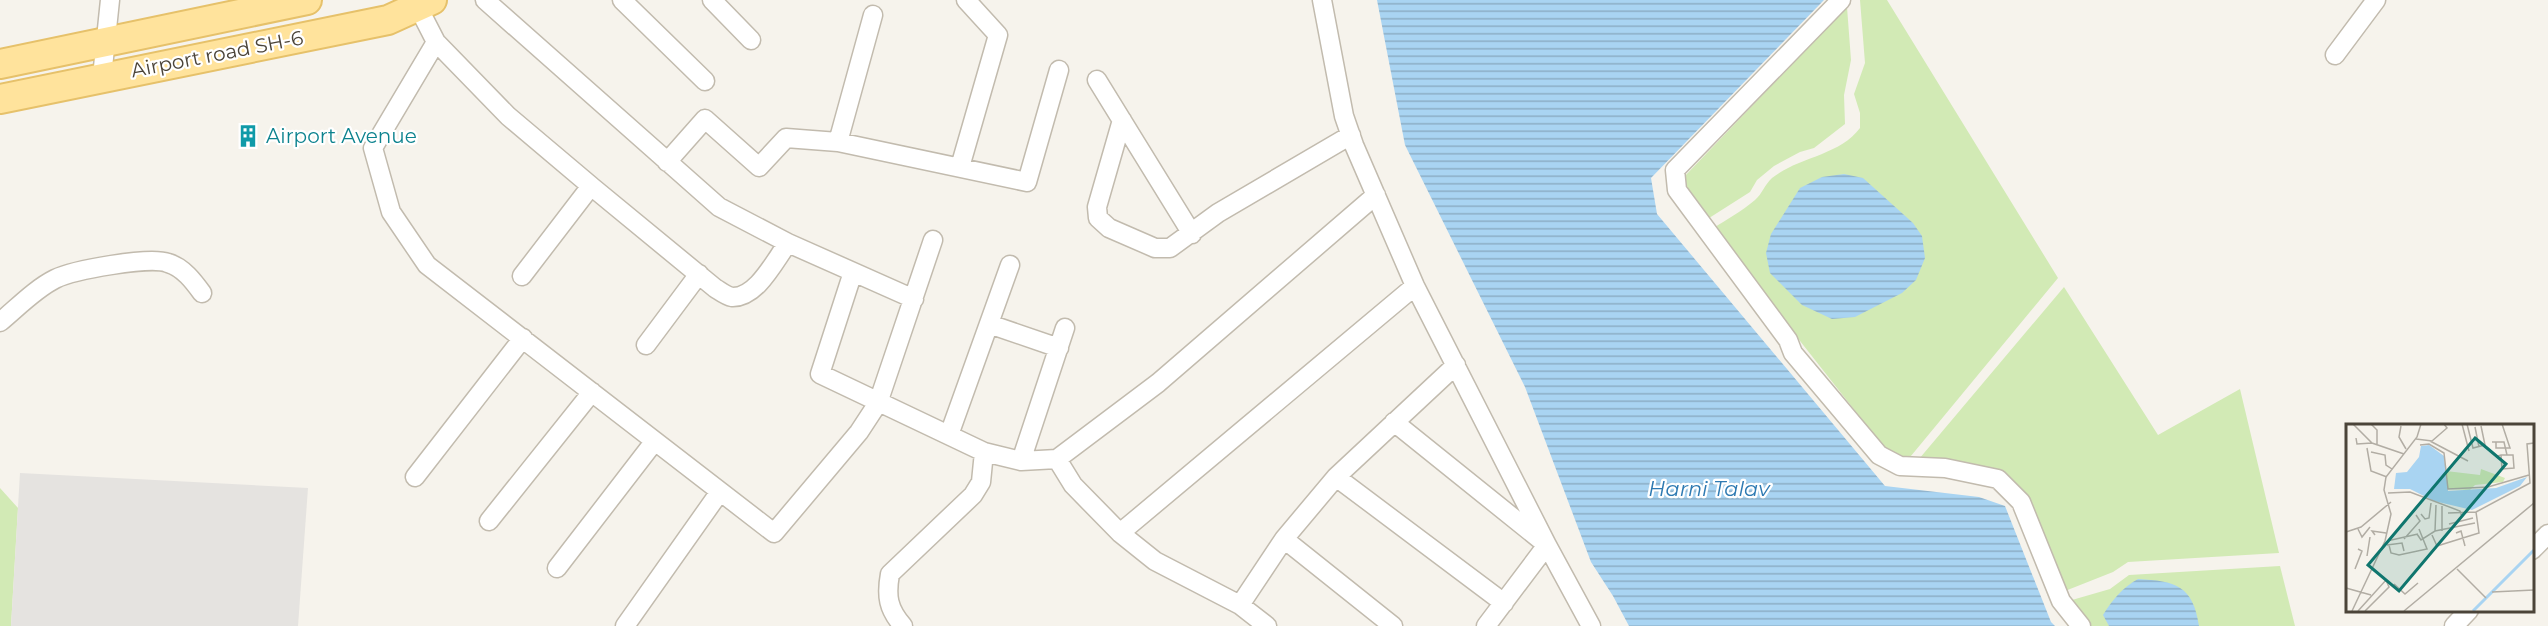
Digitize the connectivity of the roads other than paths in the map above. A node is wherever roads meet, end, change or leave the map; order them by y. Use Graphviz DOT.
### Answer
graph roads {
  1 [pos="110,0"];
  2 [pos="307,0"];
  3 [pos="485,0"];
  4 [pos="622,0"];
  5 [pos="712,0"];
  6 [pos="966,0"];
  7 [pos="1323,0"];
  8 [pos="1840,0"];
  9 [pos="2376,0"];
  10 [pos="425,4"];
  11 [pos="873,15"];
  12 [pos="751,40"];
  13 [pos="106,42"];
  14 [pos="436,42"];
  15 [pos="2335,55"];
  16 [pos="0,64"];
  17 [pos="1059,70"];
  18 [pos="102,77"];
  19 [pos="1097,80"];
  20 [pos="705,81"];
  21 [pos="0,99"];
  22 [pos="1122,120"];
  23 [pos="1351,135"];
  24 [pos="838,142"];
  25 [pos="667,162"];
  26 [pos="960,167"];
  27 [pos="591,186"];
  28 [pos="1376,195"];
  29 [pos="1192,234"];
  30 [pos="933,240"];
  31 [pos="788,243"];
  32 [pos="1010,265"];
  33 [pos="854,272"];
  34 [pos="699,274"];
  35 [pos="522,276"];
  36 [pos="1415,285"];
  37 [pos="202,293"];
  38 [pos="914,298"];
  39 [pos="0,322"];
  40 [pos="989,324"];
  41 [pos="1065,328"];
  42 [pos="523,338"];
  43 [pos="646,345"];
  44 [pos="1059,348"];
  45 [pos="1456,365"];
  46 [pos="592,392"];
  47 [pos="878,403"];
  48 [pos="1394,422"];
  49 [pos="949,435"];
  50 [pos="654,442"];
  51 [pos="984,452"];
  52 [pos="1057,459"];
  53 [pos="1021,461"];
  54 [pos="415,477"];
  55 [pos="1336,477"];
  56 [pos="719,493"];
  57 [pos="489,521"];
  58 [pos="1120,533"];
  59 [pos="2548,534"];
  60 [pos="1284,539"];
  61 [pos="1547,545"];
  62 [pos="2533,549"];
  63 [pos="557,568"];
  64 [pos="1504,603"];
  65 [pos="1240,604"];
  66 [pos="2467,611"];
  67 [pos="625,626"];
  68 [pos="903,626"];
  69 [pos="1267,626"];
  70 [pos="1393,626"];
  71 [pos="1486,626"];
  72 [pos="1591,626"];
  73 [pos="2081,626"];
  74 [pos="2454,626"];
  1 -- 13 [label="street"];
  2 -- 13 [label="main road"];
  3 -- 25 [label="street"];
  4 -- 20 [label="street"];
  5 -- 12 [label="street"];
  6 -- 26 [label="street"];
  7 -- 23 [label="street"];
  8 -- 73 [label="street"];
  9 -- 15 [label="street"];
  10 -- 14 [label="street"];
  10 -- 18 [label="main road, Airport road SH-6"];
  11 -- 24 [label="street"];
  13 -- 16 [label="main road"];
  13 -- 18 [label="street"];
  14 -- 27 [label="street"];
  14 -- 42 [label="street"];
  17 -- 26 [label="street"];
  18 -- 21 [label="main road, Airport road SH-6"];
  19 -- 22 [label="street"];
  22 -- 29 [label="street"];
  22 -- 29 [label="street"];
  23 -- 28 [label="street"];
  23 -- 29 [label="street"];
  24 -- 25 [label="street"];
  24 -- 26 [label="street"];
  25 -- 31 [label="street"];
  27 -- 34 [label="street"];
  27 -- 35 [label="street"];
  28 -- 36 [label="street"];
  28 -- 52 [label="street"];
  30 -- 38 [label="street"];
  31 -- 33 [label="street"];
  31 -- 34 [label="street"];
  32 -- 40 [label="street"];
  33 -- 38 [label="street"];
  33 -- 47 [label="street"];
  34 -- 43 [label="street"];
  36 -- 45 [label="street"];
  36 -- 58 [label="street"];
  37 -- 39 [label="street"];
  38 -- 47 [label="street"];
  40 -- 44 [label="street"];
  40 -- 49 [label="street"];
  41 -- 44 [label="street"];
  42 -- 46 [label="street"];
  42 -- 54 [label="street"];
  44 -- 53 [label="street"];
  45 -- 48 [label="street"];
  45 -- 61 [label="street"];
  46 -- 50 [label="street"];
  46 -- 57 [label="street"];
  47 -- 49 [label="street"];
  47 -- 56 [label="street"];
  48 -- 55 [label="street"];
  48 -- 61 [label="street"];
  49 -- 51 [label="street"];
  50 -- 56 [label="street"];
  50 -- 63 [label="street"];
  51 -- 53 [label="street"];
  51 -- 68 [label="street"];
  52 -- 53 [label="street"];
  52 -- 58 [label="street"];
  55 -- 60 [label="street"];
  55 -- 64 [label="street"];
  56 -- 67 [label="street"];
  58 -- 65 [label="street"];
  59 -- 62 [label="street"];
  60 -- 65 [label="street"];
  60 -- 70 [label="street"];
  61 -- 64 [label="street"];
  61 -- 72 [label="street"];
  64 -- 71 [label="street"];
  65 -- 69 [label="street"];
  66 -- 74 [label="street"];
}
